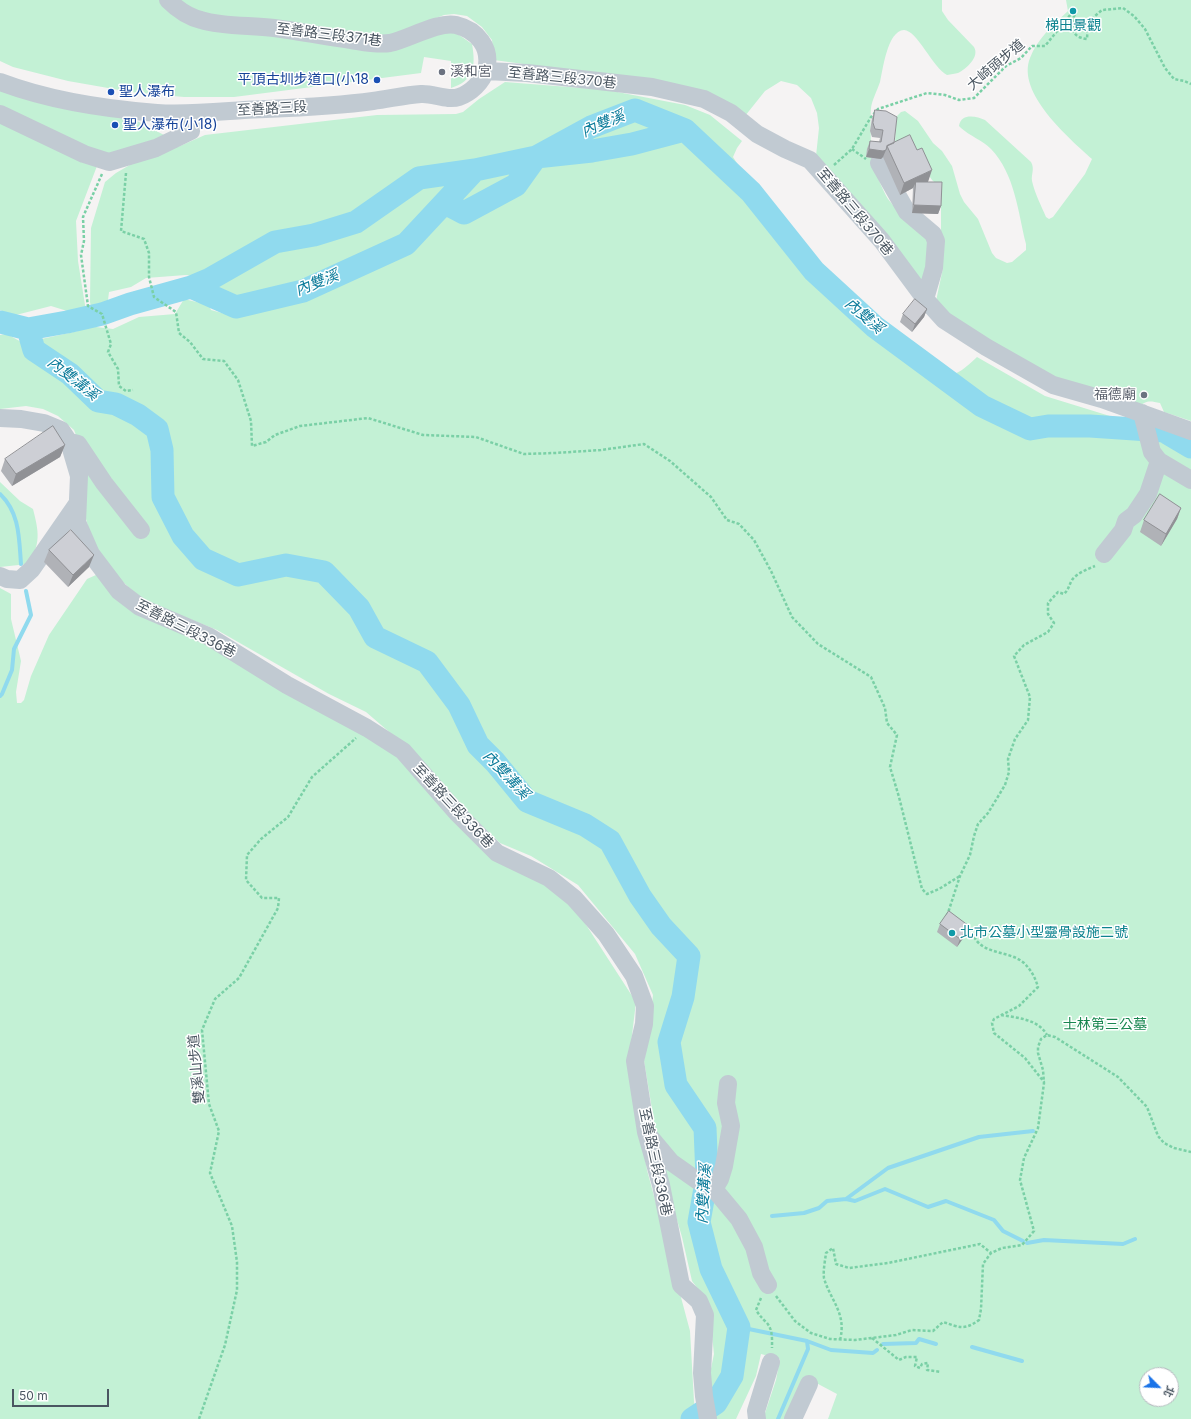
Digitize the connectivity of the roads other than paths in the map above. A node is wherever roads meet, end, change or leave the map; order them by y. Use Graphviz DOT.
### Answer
graph roads {
  1 [pos="168,0"];
  2 [pos="486,71"];
  3 [pos="0,82"];
  4 [pos="0,114"];
  5 [pos="192,114"];
  6 [pos="879,163"];
  7 [pos="925,299"];
  8 [pos="1142,414"];
  9 [pos="0,418"];
  10 [pos="1191,431"];
  11 [pos="69,442"];
  12 [pos="1159,461"];
  13 [pos="1191,480"];
  14 [pos="77,504"];
  15 [pos="1152,505"];
  16 [pos="141,530"];
  17 [pos="1123,530"];
  18 [pos="1104,554"];
  19 [pos="0,576"];
  20 [pos="728,1084"];
  21 [pos="646,1132"];
  22 [pos="714,1189"];
  23 [pos="768,1284"];
  24 [pos="771,1362"];
  25 [pos="809,1384"];
  26 [pos="708,1419"];
  27 [pos="757,1419"];
  28 [pos="793,1419"];
  1 -- 2 [label="street, 至善路三段371巷"];
  2 -- 5 [label="street, 至善路三段"];
  2 -- 7 [label="street, 至善路三段370巷"];
  3 -- 5 [label="street, 至善路三段"];
  4 -- 5 [label="street"];
  6 -- 7 [label="street"];
  7 -- 8 [label="street, 至善路三段370巷"];
  8 -- 10 [label="street, 至善路三段370巷"];
  8 -- 12 [label="street"];
  9 -- 11 [label="street, 至善路三段336巷"];
  11 -- 14 [label="street, 至善路三段336巷"];
  11 -- 16 [label="street"];
  12 -- 13 [label="street"];
  12 -- 17 [label="street"];
  14 -- 19 [label="street"];
  14 -- 21 [label="street, 至善路三段336巷"];
  15 -- 17 [label="street"];
  17 -- 18 [label="street"];
  20 -- 22 [label="street"];
  21 -- 22 [label="street"];
  21 -- 26 [label="street, 至善路三段336巷"];
  22 -- 23 [label="street"];
  24 -- 27 [label="street"];
  25 -- 28 [label="street"];
}
